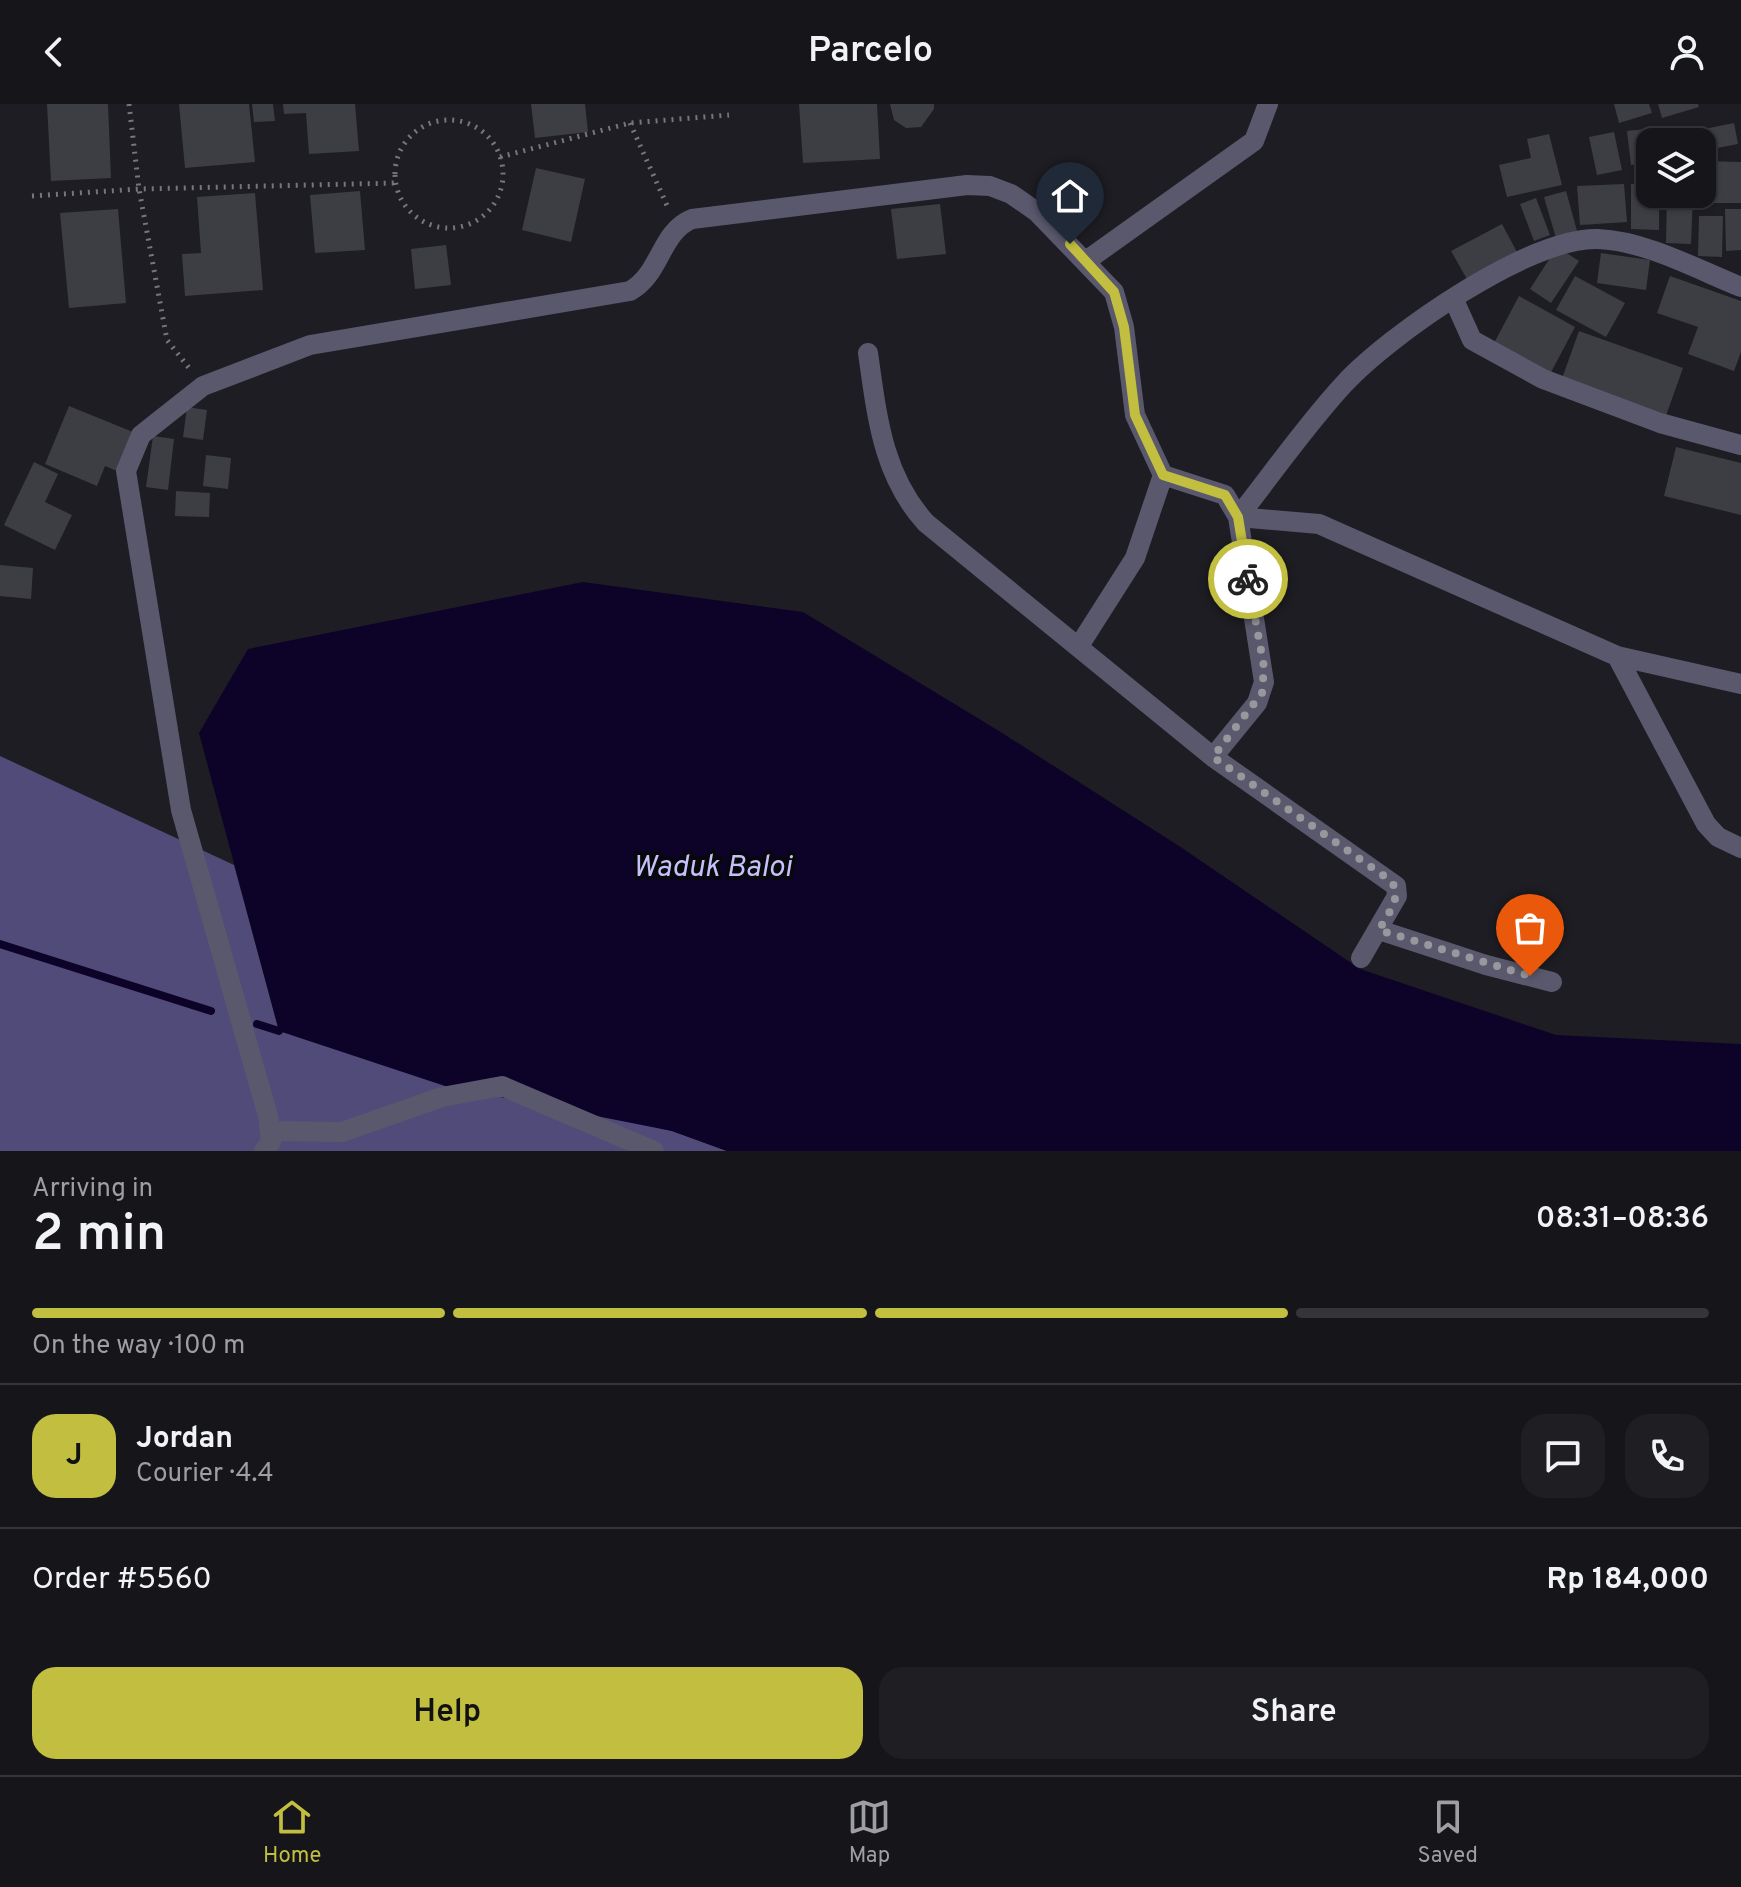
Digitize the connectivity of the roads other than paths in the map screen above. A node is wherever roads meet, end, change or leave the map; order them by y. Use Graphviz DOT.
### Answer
graph roads {
  1 [pos="1268,104"];
  2 [pos="1086,261"];
  3 [pos="1741,287"];
  4 [pos="1454,300"];
  5 [pos="868,353"];
  6 [pos="1741,445"];
  7 [pos="1163,475"];
  8 [pos="1238,517"];
  9 [pos="1079,646"];
  10 [pos="1617,656"];
  11 [pos="1741,684"];
  12 [pos="1213,757"];
  13 [pos="1741,848"];
  14 [pos="1379,930"];
  15 [pos="1361,958"];
  16 [pos="1552,982"];
  17 [pos="271,1131"];
  18 [pos="264,1151"];
  19 [pos="654,1151"];
  1 -- 2 [label="street"];
  2 -- 7 [label="street"];
  2 -- 17 [label="street"];
  3 -- 4 [label="street"];
  4 -- 6 [label="street"];
  4 -- 8 [label="street"];
  5 -- 9 [label="street"];
  7 -- 8 [label="street"];
  7 -- 9 [label="street"];
  8 -- 10 [label="street"];
  8 -- 12 [label="street"];
  9 -- 12 [label="street"];
  10 -- 11 [label="street"];
  10 -- 13 [label="street"];
  12 -- 14 [label="street"];
  14 -- 15 [label="street"];
  14 -- 16 [label="street"];
  17 -- 18 [label="street"];
  17 -- 19 [label="street"];
}
